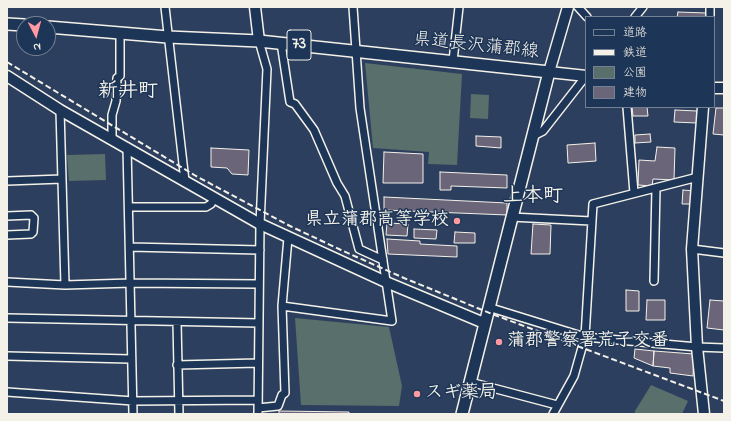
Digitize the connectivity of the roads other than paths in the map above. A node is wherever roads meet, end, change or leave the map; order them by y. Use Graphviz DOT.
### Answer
graph roads {
  1 [pos="165,7"];
  2 [pos="255,7"];
  3 [pos="353,7"];
  4 [pos="459,7"];
  5 [pos="568,7"];
  6 [pos="578,7"];
  7 [pos="643,7"];
  8 [pos="586,16"];
  9 [pos="636,16"];
  10 [pos="56,28"];
  11 [pos="120,33"];
  12 [pos="168,37"];
  13 [pos="259,41"];
  14 [pos="281,43"];
  15 [pos="357,51"];
  16 [pos="453,61"];
  17 [pos="549,72"];
  18 [pos="7,76"];
  19 [pos="585,76"];
  20 [pos="585,77"];
  21 [pos="626,108"];
  22 [pos="703,108"];
  23 [pos="60,110"];
  24 [pos="533,136"];
  25 [pos="112,138"];
  26 [pos="127,147"];
  27 [pos="698,177"];
  28 [pos="62,179"];
  29 [pos="7,181"];
  30 [pos="185,181"];
  31 [pos="656,188"];
  32 [pos="634,193"];
  33 [pos="214,198"];
  34 [pos="129,207"];
  35 [pos="7,216"];
  36 [pos="511,218"];
  37 [pos="591,221"];
  38 [pos="260,224"];
  39 [pos="7,235"];
  40 [pos="288,238"];
  41 [pos="130,247"];
  42 [pos="692,249"];
  43 [pos="260,250"];
  44 [pos="724,253"];
  45 [pos="383,260"];
  46 [pos="654,281"];
  47 [pos="7,282"];
  48 [pos="131,282"];
  49 [pos="386,282"];
  50 [pos="259,284"];
  51 [pos="65,285"];
  52 [pos="282,306"];
  53 [pos="488,307"];
  54 [pos="7,318"];
  55 [pos="132,321"];
  56 [pos="177,322"];
  57 [pos="259,322"];
  58 [pos="484,323"];
  59 [pos="585,337"];
  60 [pos="696,347"];
  61 [pos="724,348"];
  62 [pos="7,356"];
  63 [pos="130,359"];
  64 [pos="258,363"];
  65 [pos="177,365"];
  66 [pos="470,382"];
  67 [pos="7,392"];
  68 [pos="258,400"];
  69 [pos="133,401"];
  70 [pos="178,401"];
  71 [pos="557,405"];
  72 [pos="258,411"];
  73 [pos="133,414"];
  74 [pos="179,414"];
  75 [pos="462,414"];
  76 [pos="553,414"];
  77 [pos="704,414"];
  1 -- 12 [label="street"];
  2 -- 13 [label="street"];
  3 -- 15 [label="street"];
  4 -- 16 [label="street"];
  5 -- 17 [label="street"];
  6 -- 8 [label="street"];
  7 -- 9 [label="street"];
  10 -- 11 [label="main road, 県道長沢蒲郡線 / 73"];
  11 -- 12 [label="main road, 県道長沢蒲郡線 / 73"];
  11 -- 25 [label="street"];
  12 -- 13 [label="main road, 県道長沢蒲郡線 / 73"];
  12 -- 30 [label="street"];
  13 -- 14 [label="main road, 県道長沢蒲郡線 / 73"];
  13 -- 38 [label="street"];
  14 -- 15 [label="main road, 県道長沢蒲郡線 / 73"];
  14 -- 45 [label="street"];
  15 -- 16 [label="main road, 県道長沢蒲郡線 / 73"];
  15 -- 45 [label="street"];
  16 -- 17 [label="main road, 県道長沢蒲郡線 / 73"];
  17 -- 19 [label="street"];
  17 -- 24 [label="main road, 県道長沢蒲郡線"];
  18 -- 23 [label="street"];
  20 -- 24 [label="street"];
  21 -- 32 [label="street"];
  22 -- 27 [label="street"];
  23 -- 25 [label="street"];
  23 -- 28 [label="street"];
  24 -- 36 [label="main road, 県道長沢蒲郡線"];
  25 -- 26 [label="street"];
  26 -- 30 [label="street"];
  26 -- 34 [label="street"];
  27 -- 31 [label="street"];
  27 -- 42 [label="street"];
  28 -- 29 [label="street"];
  28 -- 51 [label="street"];
  30 -- 33 [label="street"];
  31 -- 32 [label="street"];
  31 -- 46 [label="street"];
  32 -- 37 [label="street"];
  33 -- 34 [label="street"];
  33 -- 38 [label="street"];
  34 -- 41 [label="street"];
  35 -- 39 [label="street"];
  36 -- 37 [label="street"];
  36 -- 53 [label="main road, 県道長沢蒲郡線"];
  37 -- 59 [label="street"];
  38 -- 40 [label="street"];
  38 -- 43 [label="street"];
  40 -- 49 [label="street"];
  40 -- 52 [label="street"];
  41 -- 43 [label="street"];
  41 -- 48 [label="street"];
  42 -- 44 [label="street"];
  42 -- 60 [label="street"];
  43 -- 50 [label="street"];
  45 -- 49 [label="street"];
  47 -- 51 [label="street"];
  48 -- 50 [label="street"];
  48 -- 51 [label="street"];
  48 -- 55 [label="street"];
  49 -- 52 [label="street"];
  49 -- 58 [label="street"];
  50 -- 57 [label="street"];
  52 -- 72 [label="street"];
  53 -- 58 [label="main road, 県道長沢蒲郡線"];
  53 -- 59 [label="street"];
  54 -- 55 [label="street"];
  55 -- 56 [label="street"];
  55 -- 63 [label="street"];
  56 -- 57 [label="street"];
  56 -- 65 [label="street"];
  57 -- 64 [label="street"];
  58 -- 66 [label="main road, 県道長沢蒲郡線"];
  59 -- 60 [label="street"];
  59 -- 71 [label="street"];
  60 -- 61 [label="street"];
  60 -- 77 [label="street"];
  62 -- 63 [label="street"];
  63 -- 69 [label="street"];
  64 -- 65 [label="street"];
  64 -- 68 [label="street"];
  65 -- 70 [label="street"];
  66 -- 71 [label="street"];
  66 -- 75 [label="main road, 県道長沢蒲郡線"];
  67 -- 69 [label="street"];
  68 -- 70 [label="street"];
  68 -- 72 [label="street"];
  69 -- 70 [label="street"];
  69 -- 73 [label="street"];
  70 -- 74 [label="street"];
  71 -- 76 [label="street"];
}
